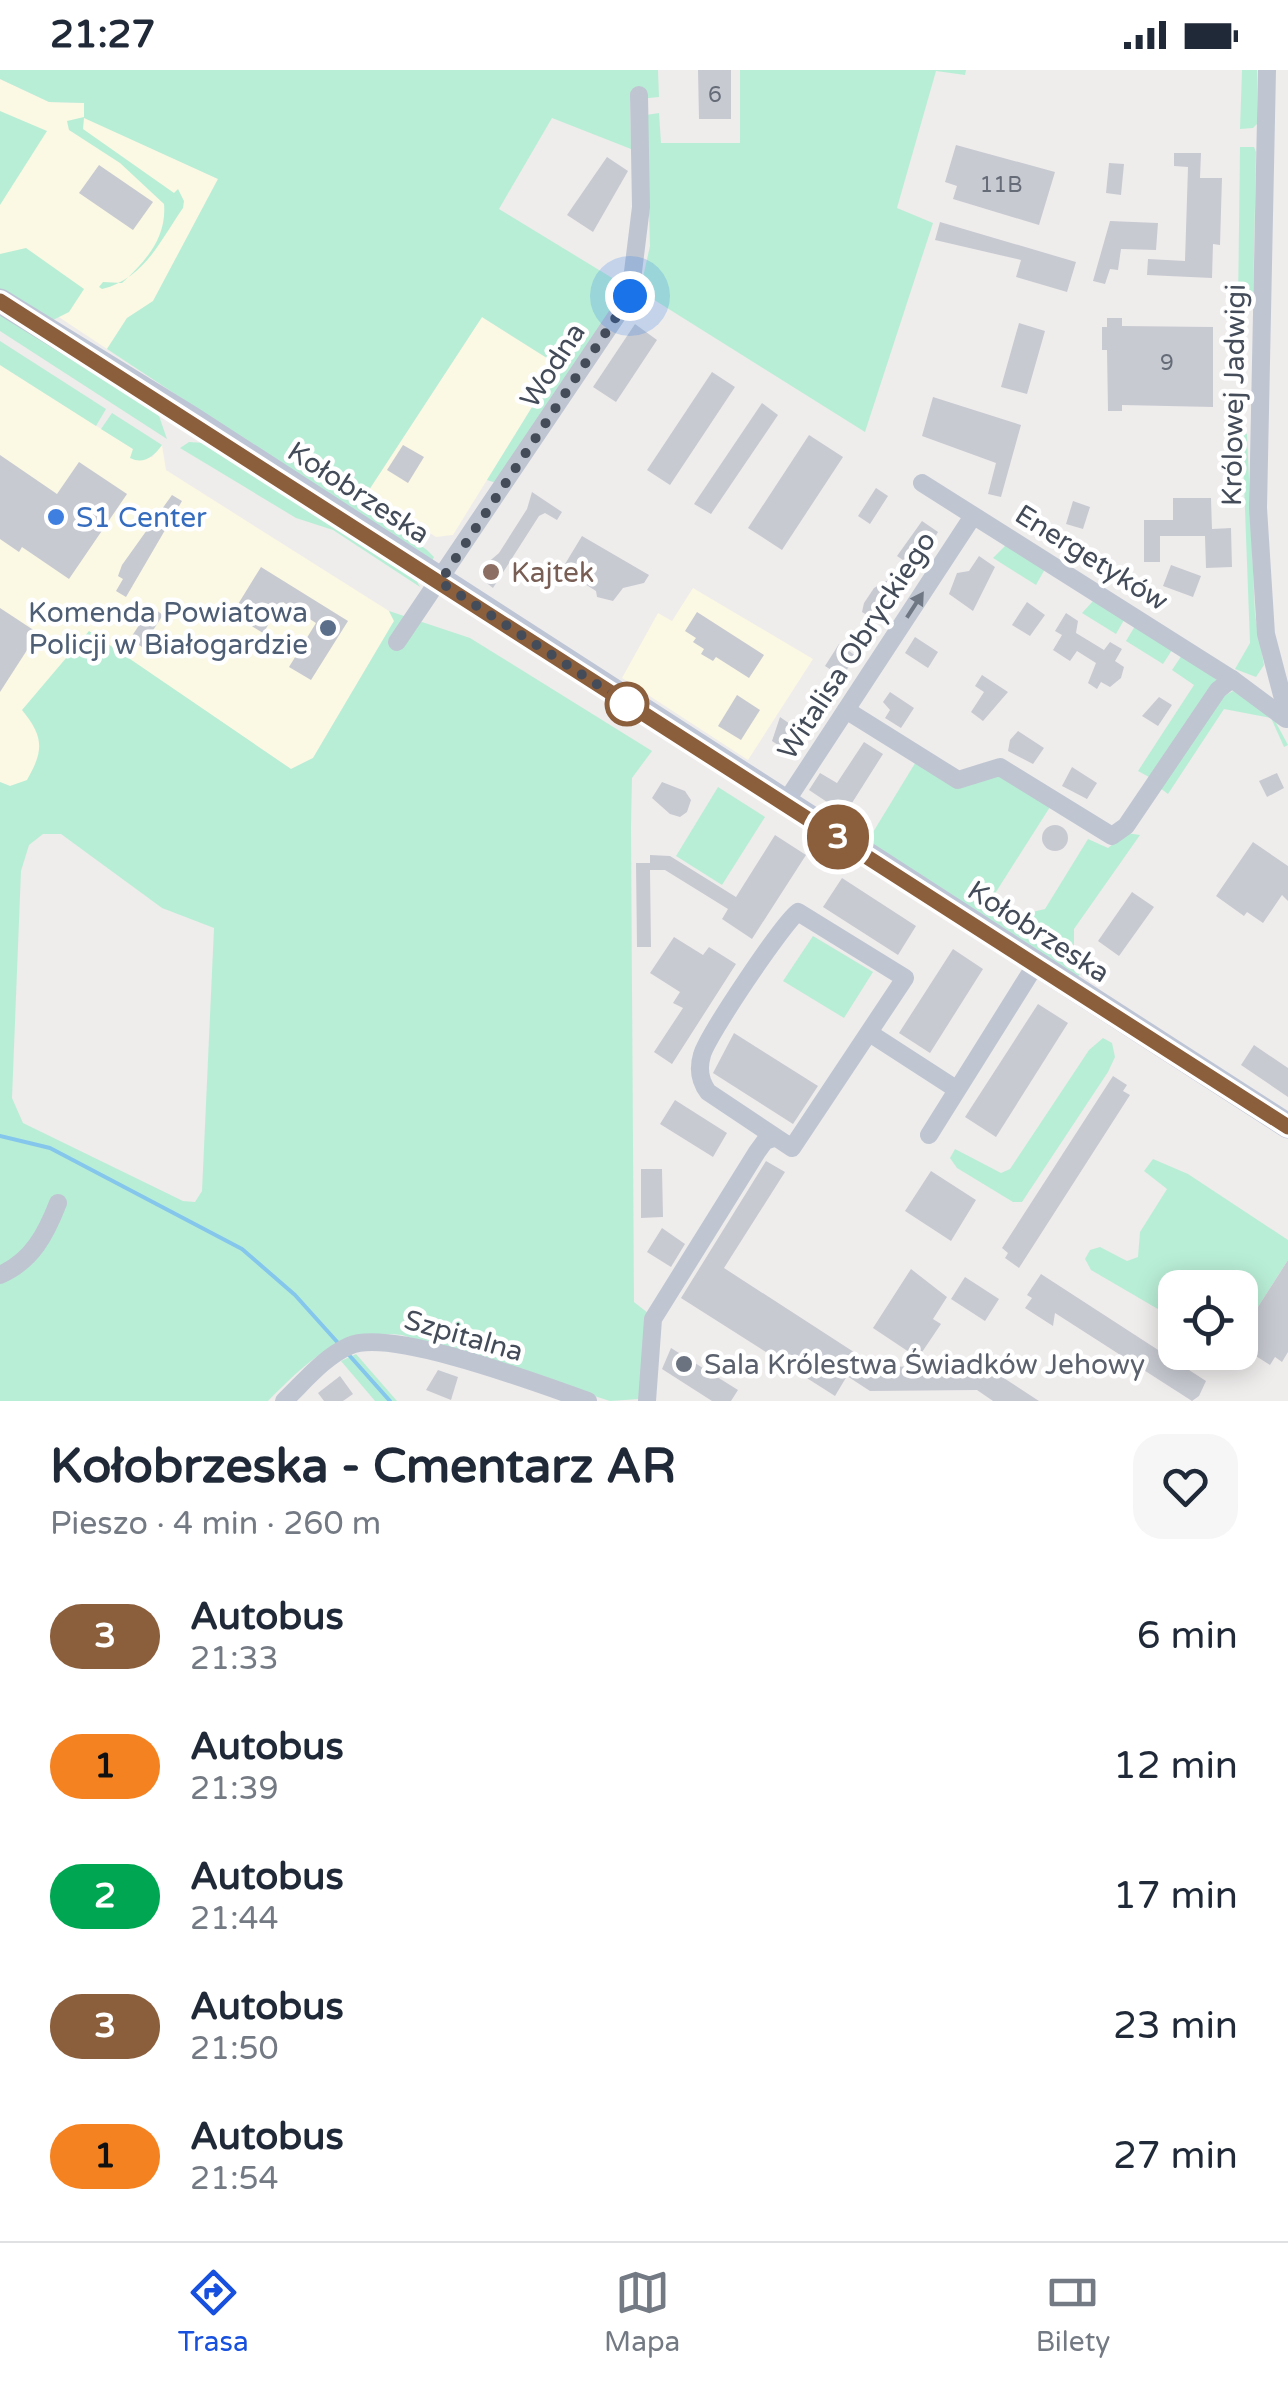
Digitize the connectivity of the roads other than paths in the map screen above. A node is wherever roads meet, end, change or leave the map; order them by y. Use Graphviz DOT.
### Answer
graph roads {
  1 [pos="1267,70"];
  2 [pos="638,95"];
  3 [pos="0,301"];
  4 [pos="922,483"];
  5 [pos="974,516"];
  6 [pos="440,582"];
  7 [pos="396,642"];
  8 [pos="1275,677"];
  9 [pos="1239,683"];
  10 [pos="846,710"];
  11 [pos="1288,719"];
  12 [pos="786,804"];
  13 [pos="1036,964"];
  14 [pos="871,1034"];
  15 [pos="956,1088"];
  16 [pos="1288,1126"];
  17 [pos="929,1135"];
  18 [pos="774,1138"];
  19 [pos="58,1203"];
  20 [pos="0,1275"];
  21 [pos="284,1401"];
  22 [pos="588,1401"];
  23 [pos="646,1401"];
  1 -- 8 [label="street, Królowej Jadwigi"];
  2 -- 6 [label="street, Wodna"];
  3 -- 6 [label="main road, Kołobrzeska"];
  4 -- 5 [label="street, Energetyków"];
  5 -- 9 [label="street, Energetyków"];
  10 -- 5 [label="street, Witalisa Obryckiego, one-way"];
  6 -- 7 [label="street, Wodna"];
  6 -- 12 [label="main road, Kołobrzeska"];
  8 -- 9 [label="street"];
  8 -- 11 [label="street, Królowej Jadwigi"];
  9 -- 10 [label="street"];
  9 -- 11 [label="street, Energetyków"];
  10 -- 12 [label="street, Witalisa Obryckiego"];
  12 -- 13 [label="main road, Kołobrzeska"];
  13 -- 15 [label="street"];
  13 -- 16 [label="main road, Kołobrzeska"];
  14 -- 15 [label="street"];
  14 -- 18 [label="street"];
  14 -- 18 [label="street"];
  15 -- 17 [label="street"];
  18 -- 23 [label="street"];
  19 -- 20 [label="street"];
  21 -- 22 [label="street, Szpitalna"];
}
